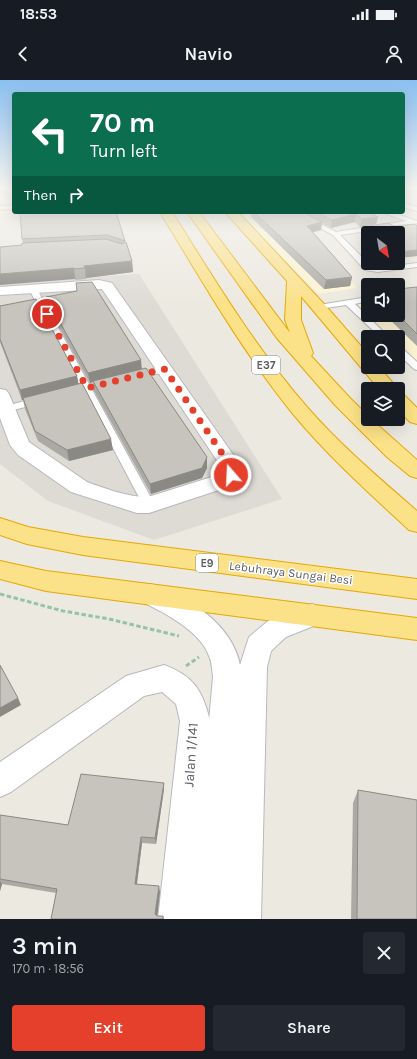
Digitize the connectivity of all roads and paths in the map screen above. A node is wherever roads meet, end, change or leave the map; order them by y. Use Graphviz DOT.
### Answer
graph roads {
  1 [pos="175,226"];
  2 [pos="203,226"];
  3 [pos="245,226"];
  4 [pos="320,226"];
  5 [pos="388,226"];
  6 [pos="335,234"];
  7 [pos="417,265"];
  8 [pos="294,280"];
  9 [pos="33,289"];
  10 [pos="0,291"];
  11 [pos="361,300"];
  12 [pos="348,302"];
  13 [pos="319,307"];
  14 [pos="378,330"];
  15 [pos="405,356"];
  16 [pos="361,357"];
  17 [pos="309,365"];
  18 [pos="417,367"];
  19 [pos="165,369"];
  20 [pos="376,374"];
  21 [pos="122,380"];
  22 [pos="383,382"];
  23 [pos="50,398"];
  24 [pos="3,401"];
  25 [pos="405,407"];
  26 [pos="417,418"];
  27 [pos="417,471"];
  28 [pos="149,505"];
  29 [pos="417,524"];
  30 [pos="0,526"];
  31 [pos="0,570"];
  32 [pos="417,589"];
  33 [pos="0,594"];
  34 [pos="151,594"];
  35 [pos="312,615"];
  36 [pos="417,629"];
  37 [pos="185,638"];
  38 [pos="198,650"];
  39 [pos="164,678"];
  40 [pos="0,781"];
  41 [pos="176,919"];
  42 [pos="209,919"];
  43 [pos="243,919"];
  1 -- 29 [label="highway, E37"];
  2 -- 17 [label="highway, E37"];
  3 -- 8 [label="highway"];
  4 -- 6 [label="lane"];
  5 -- 6 [label="lane"];
  6 -- 7 [label="lane"];
  8 -- 13 [label="highway"];
  8 -- 17 [label="highway"];
  9 -- 10 [label="street"];
  9 -- 19 [label="street"];
  9 -- 28 [label="lane"];
  11 -- 12 [label="lane"];
  12 -- 13 [label="lane"];
  12 -- 14 [label="lane"];
  13 -- 16 [label="highway"];
  15 -- 18 [label="lane"];
  17 -- 27 [label="highway, E37"];
  19 -- 21 [label="lane"];
  19 -- 28 [label="street"];
  20 -- 22 [label="highway"];
  23 -- 24 [label="lane"];
  24 -- 28 [label="street"];
  25 -- 26 [label="highway"];
  30 -- 32 [label="highway, Lebuhraya Sungai Besi / E9"];
  31 -- 34 [label="highway"];
  33 -- 37 [label="path"];
  34 -- 35 [label="highway"];
  34 -- 42 [label="street"];
  35 -- 36 [label="highway"];
  35 -- 43 [label="street"];
  38 -- 39 [label="path"];
  39 -- 40 [label="street"];
  39 -- 41 [label="street, Jalan 1/141"];
}
